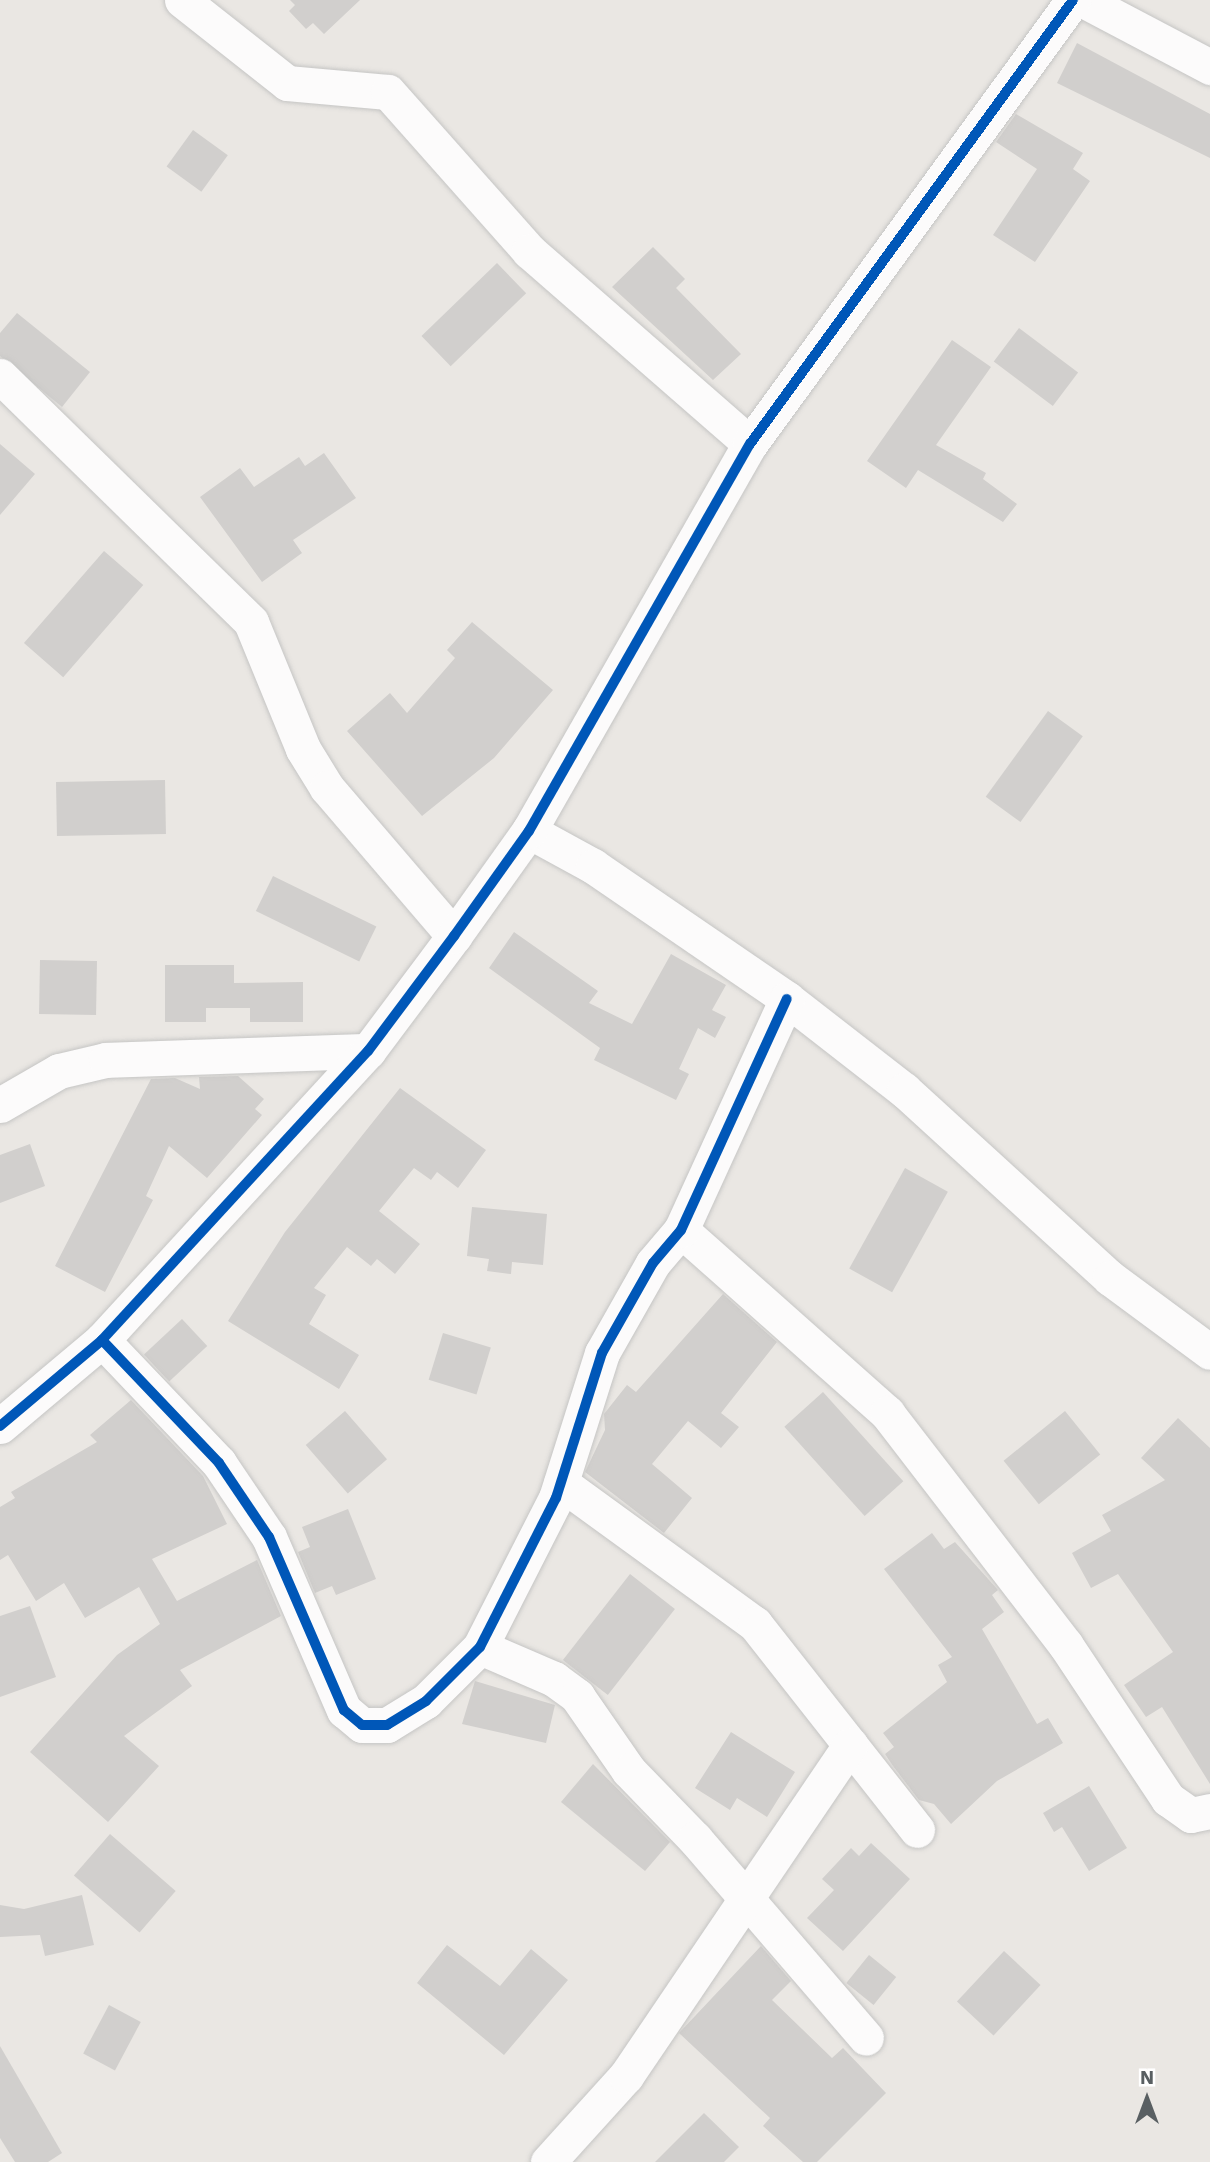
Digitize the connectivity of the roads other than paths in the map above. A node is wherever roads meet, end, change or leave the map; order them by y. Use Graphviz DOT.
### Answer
graph roads {
  1 [pos="182,0"];
  2 [pos="1073,0"];
  3 [pos="1083,0"];
  4 [pos="1210,67"];
  5 [pos="0,376"];
  6 [pos="750,444"];
  7 [pos="530,831"];
  8 [pos="454,936"];
  9 [pos="787,999"];
  10 [pos="368,1051"];
  11 [pos="0,1105"];
  12 [pos="681,1230"];
  13 [pos="102,1340"];
  14 [pos="1210,1352"];
  15 [pos="0,1426"];
  16 [pos="561,1483"];
  17 [pos="480,1647"];
  18 [pos="850,1745"];
  19 [pos="1210,1811"];
  20 [pos="917,1830"];
  21 [pos="744,1902"];
  22 [pos="866,2038"];
  23 [pos="548,2162"];
  1 -- 6 [label="street"];
  2 -- 6 [label="street"];
  3 -- 4 [label="street"];
  5 -- 8 [label="street"];
  6 -- 7 [label="street"];
  7 -- 8 [label="street"];
  7 -- 9 [label="street"];
  8 -- 10 [label="street"];
  9 -- 12 [label="street"];
  9 -- 14 [label="street"];
  10 -- 11 [label="street"];
  10 -- 13 [label="street"];
  12 -- 16 [label="street"];
  12 -- 19 [label="street"];
  13 -- 15 [label="street"];
  13 -- 17 [label="street"];
  16 -- 17 [label="street"];
  16 -- 18 [label="street"];
  17 -- 21 [label="street"];
  18 -- 20 [label="street"];
  18 -- 21 [label="street"];
  21 -- 22 [label="street"];
  21 -- 23 [label="street"];
}
